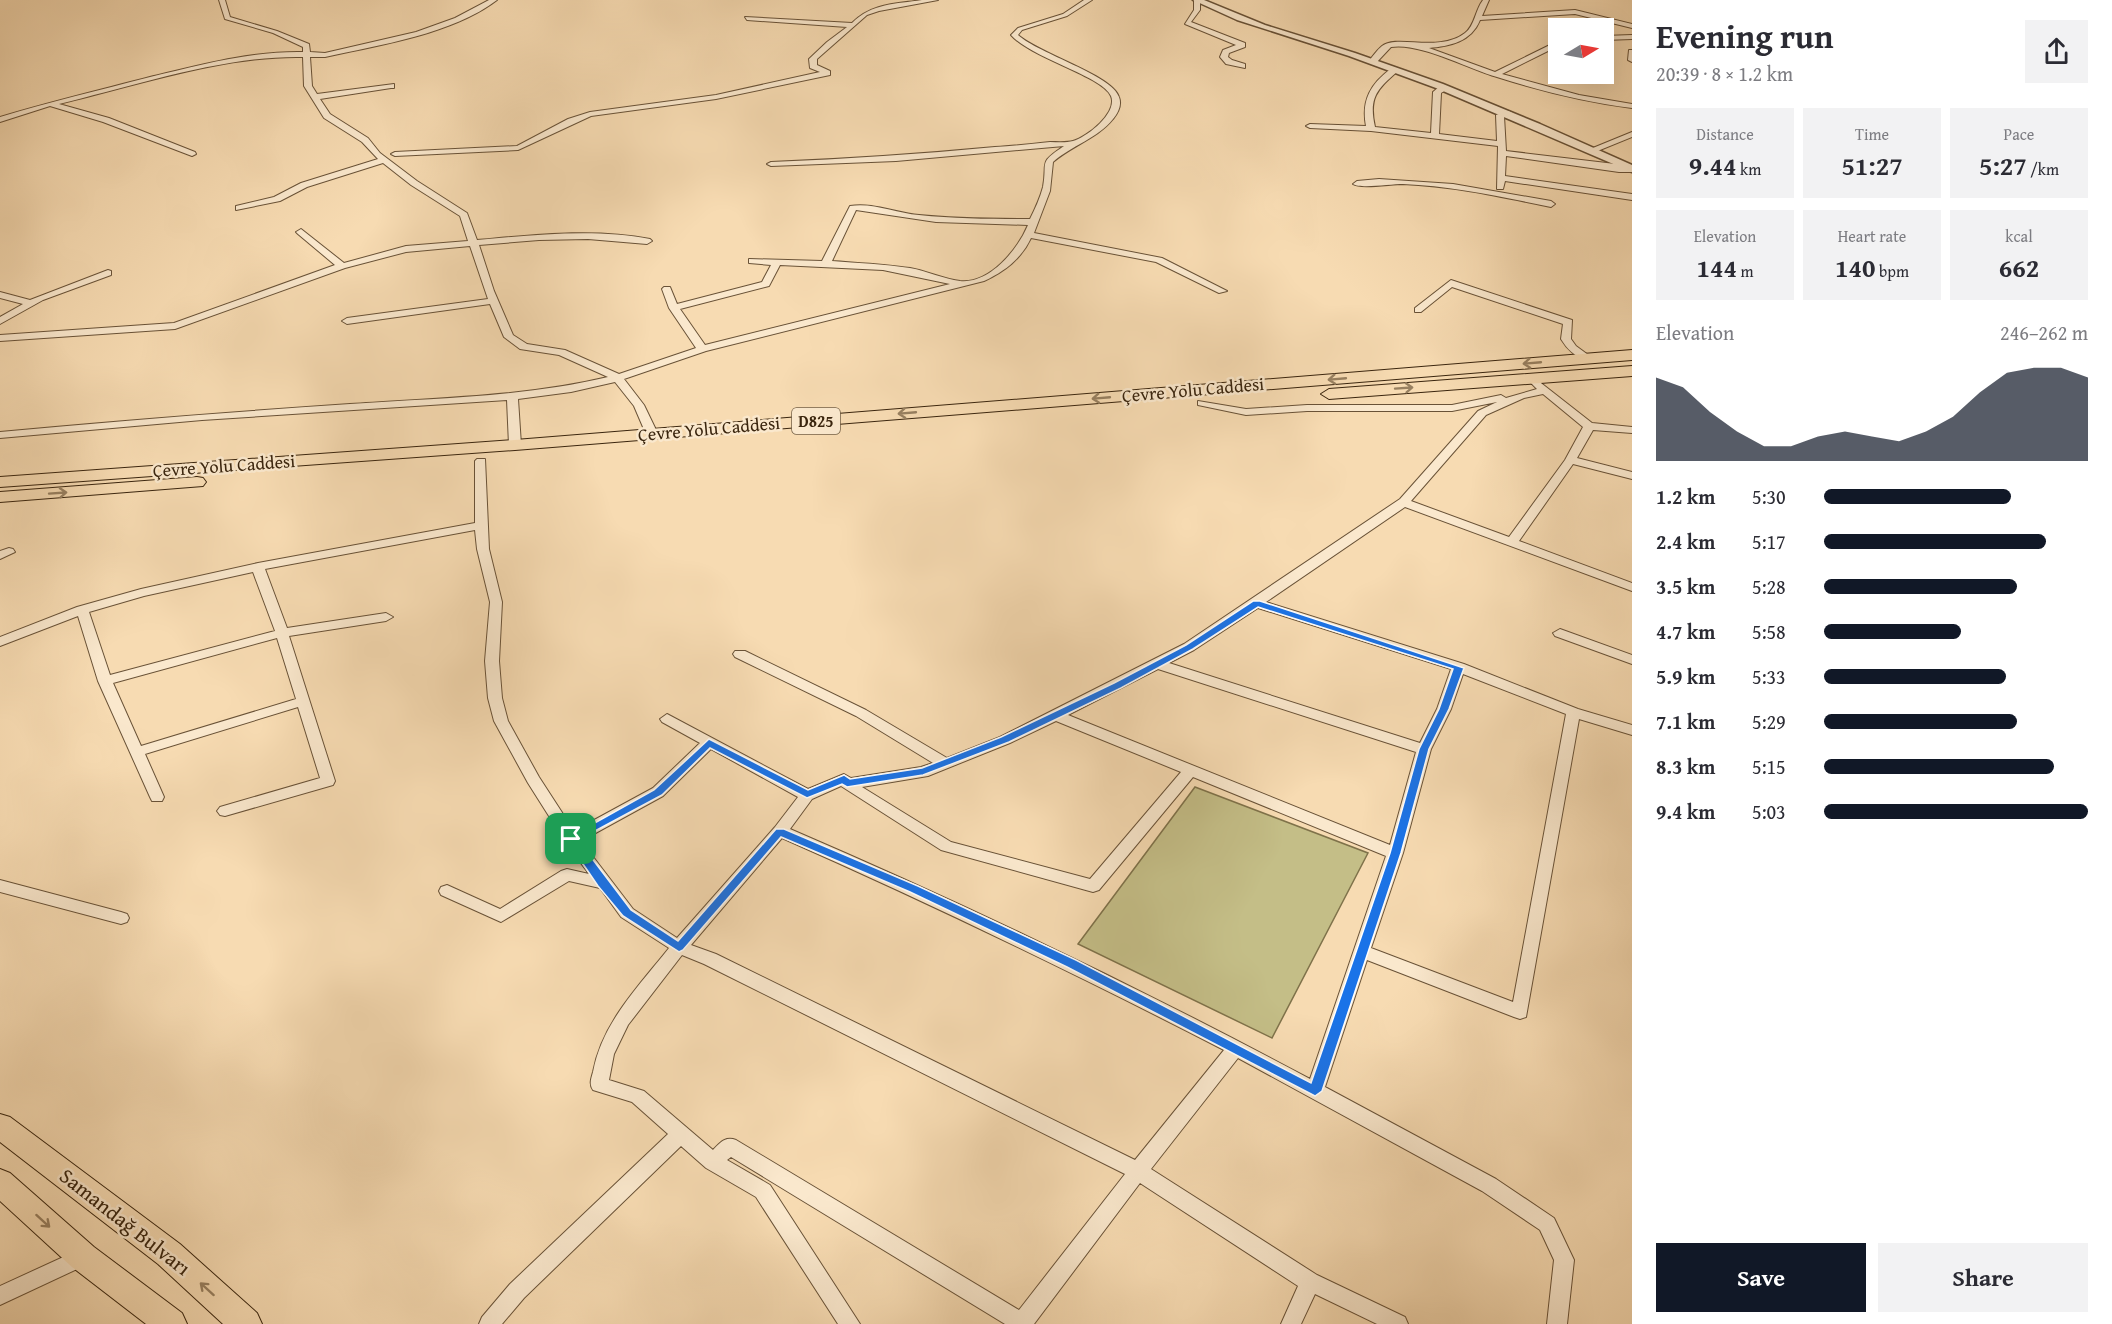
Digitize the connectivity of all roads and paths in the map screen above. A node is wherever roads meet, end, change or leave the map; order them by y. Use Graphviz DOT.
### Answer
graph roads {
  1 [pos="222,0"];
  2 [pos="494,0"];
  3 [pos="935,0"];
  4 [pos="1089,0"];
  5 [pos="1197,0"];
  6 [pos="1486,0"];
  7 [pos="747,18"];
  8 [pos="1479,18"];
  9 [pos="854,25"];
  10 [pos="1632,26"];
  11 [pos="1632,37"];
  12 [pos="1614,38"];
  13 [pos="1418,46"];
  14 [pos="1548,48"];
  15 [pos="1632,52"];
  16 [pos="305,55"];
  17 [pos="1632,60"];
  18 [pos="1373,61"];
  19 [pos="1242,66"];
  20 [pos="1395,70"];
  21 [pos="1497,74"];
  22 [pos="390,86"];
  23 [pos="1443,88"];
  24 [pos="315,97"];
  25 [pos="50,104"];
  26 [pos="1632,106"];
  27 [pos="1508,113"];
  28 [pos="0,120"];
  29 [pos="1310,126"];
  30 [pos="1371,129"];
  31 [pos="1632,134"];
  32 [pos="1436,138"];
  33 [pos="1616,140"];
  34 [pos="1076,143"];
  35 [pos="1632,145"];
  36 [pos="1502,149"];
  37 [pos="1592,150"];
  38 [pos="192,154"];
  39 [pos="395,154"];
  40 [pos="384,160"];
  41 [pos="771,164"];
  42 [pos="1632,169"];
  43 [pos="1502,178"];
  44 [pos="1357,184"];
  45 [pos="1498,195"];
  46 [pos="1632,197"];
  47 [pos="1551,204"];
  48 [pos="239,208"];
  49 [pos="1034,222"];
  50 [pos="301,232"];
  51 [pos="1030,234"];
  52 [pos="647,241"];
  53 [pos="472,242"];
  54 [pos="752,261"];
  55 [pos="777,262"];
  56 [pos="826,263"];
  57 [pos="342,266"];
  58 [pos="108,273"];
  59 [pos="961,284"];
  60 [pos="667,289"];
  61 [pos="1221,291"];
  62 [pos="0,296"];
  63 [pos="494,301"];
  64 [pos="30,303"];
  65 [pos="674,308"];
  66 [pos="1418,310"];
  67 [pos="0,321"];
  68 [pos="347,321"];
  69 [pos="0,338"];
  70 [pos="702,349"];
  71 [pos="1632,349"];
  72 [pos="1632,355"];
  73 [pos="1586,357"];
  74 [pos="1567,360"];
  75 [pos="1632,373"];
  76 [pos="618,378"];
  77 [pos="1539,385"];
  78 [pos="1521,395"];
  79 [pos="512,396"];
  80 [pos="1202,403"];
  81 [pos="1589,426"];
  82 [pos="1632,430"];
  83 [pos="652,434"];
  84 [pos="0,435"];
  85 [pos="515,445"];
  86 [pos="1570,460"];
  87 [pos="481,461"];
  88 [pos="1632,476"];
  89 [pos="0,482"];
  90 [pos="0,497"];
  91 [pos="1404,501"];
  92 [pos="481,525"];
  93 [pos="1512,542"];
  94 [pos="258,567"];
  95 [pos="1632,587"];
  96 [pos="1256,603"];
  97 [pos="82,610"];
  98 [pos="386,617"];
  99 [pos="282,633"];
  100 [pos="1560,633"];
  101 [pos="0,642"];
  102 [pos="740,654"];
  103 [pos="1632,660"];
  104 [pos="1158,664"];
  105 [pos="1459,668"];
  106 [pos="105,681"];
  107 [pos="303,701"];
  108 [pos="1573,712"];
  109 [pos="1055,716"];
  110 [pos="667,719"];
  111 [pos="1632,730"];
  112 [pos="709,743"];
  113 [pos="1424,749"];
  114 [pos="136,752"];
  115 [pos="946,764"];
  116 [pos="1190,770"];
  117 [pos="847,783"];
  118 [pos="807,795"];
  119 [pos="157,797"];
  120 [pos="225,811"];
  121 [pos="780,831"];
  122 [pos="571,839"];
  123 [pos="1395,853"];
  124 [pos="602,883"];
  125 [pos="0,886"];
  126 [pos="447,891"];
  127 [pos="121,918"];
  128 [pos="679,947"];
  129 [pos="1361,951"];
  130 [pos="1236,1048"];
  131 [pos="1315,1091"];
  132 [pos="0,1126"];
  133 [pos="681,1134"];
  134 [pos="713,1162"];
  135 [pos="1138,1171"];
  136 [pos="0,1182"];
  137 [pos="83,1257"];
  138 [pos="1310,1282"];
  139 [pos="0,1296"];
  140 [pos="171,1324"];
  141 [pos="246,1324"];
  142 [pos="489,1324"];
  143 [pos="850,1324"];
  144 [pos="1291,1324"];
  145 [pos="1398,1324"];
  146 [pos="1557,1324"];
  1 -- 16 [label="street"];
  2 -- 16 [label="street"];
  3 -- 9 [label="street"];
  4 -- 34 [label="street"];
  5 -- 18 [label="street"];
  5 -- 19 [label="street"];
  6 -- 8 [label="street"];
  7 -- 9 [label="street"];
  8 -- 10 [label="street"];
  8 -- 13 [label="street"];
  9 -- 39 [label="street"];
  11 -- 12 [label="street"];
  13 -- 18 [label="street"];
  13 -- 21 [label="street"];
  14 -- 21 [label="street"];
  15 -- 17 [label="street"];
  16 -- 24 [label="street"];
  16 -- 25 [label="street"];
  18 -- 20 [label="street"];
  20 -- 23 [label="street"];
  20 -- 30 [label="street"];
  21 -- 26 [label="street"];
  22 -- 24 [label="street"];
  23 -- 27 [label="street"];
  23 -- 32 [label="street"];
  24 -- 40 [label="street"];
  25 -- 28 [label="street"];
  25 -- 38 [label="street"];
  27 -- 36 [label="street"];
  27 -- 37 [label="street"];
  29 -- 30 [label="street"];
  30 -- 32 [label="street"];
  31 -- 33 [label="street"];
  32 -- 36 [label="street"];
  33 -- 35 [label="street"];
  33 -- 37 [label="street"];
  34 -- 41 [label="street"];
  34 -- 49 [label="street"];
  36 -- 42 [label="street"];
  36 -- 43 [label="street"];
  37 -- 42 [label="street"];
  40 -- 48 [label="street"];
  40 -- 53 [label="street"];
  43 -- 45 [label="street"];
  43 -- 46 [label="street"];
  44 -- 45 [label="street"];
  45 -- 47 [label="street"];
  49 -- 51 [label="street"];
  49 -- 56 [label="street"];
  50 -- 57 [label="street"];
  51 -- 59 [label="street"];
  51 -- 61 [label="street"];
  52 -- 53 [label="street"];
  53 -- 57 [label="street"];
  53 -- 63 [label="street"];
  54 -- 55 [label="street"];
  55 -- 56 [label="street"];
  55 -- 65 [label="street"];
  56 -- 59 [label="street"];
  57 -- 69 [label="street"];
  58 -- 64 [label="street"];
  59 -- 70 [label="street"];
  60 -- 65 [label="street"];
  62 -- 64 [label="street"];
  63 -- 68 [label="street"];
  63 -- 76 [label="street"];
  64 -- 67 [label="street"];
  65 -- 70 [label="street"];
  66 -- 73 [label="street"];
  70 -- 76 [label="street"];
  71 -- 73 [label="highway"];
  72 -- 74 [label="highway, Çevre Yolu Caddesi / D825"];
  73 -- 74 [label="highway"];
  74 -- 83 [label="highway, Çevre Yolu Caddesi / D825, one-way"];
  75 -- 77 [label="highway, Çevre Yolu Caddesi / D825"];
  76 -- 79 [label="street"];
  76 -- 83 [label="street"];
  77 -- 78 [label="street"];
  80 -- 77 [label="highway, Çevre Yolu Caddesi / D825, one-way"];
  77 -- 81 [label="street"];
  78 -- 80 [label="street"];
  78 -- 91 [label="street"];
  79 -- 84 [label="street"];
  79 -- 85 [label="street"];
  80 -- 87 [label="highway, Çevre Yolu Caddesi / D825"];
  81 -- 82 [label="street"];
  81 -- 86 [label="street"];
  83 -- 85 [label="highway, Çevre Yolu Caddesi / D825"];
  85 -- 89 [label="highway, Çevre Yolu Caddesi / D825"];
  86 -- 88 [label="street"];
  86 -- 93 [label="street"];
  90 -- 87 [label="highway, Çevre Yolu Caddesi / D825, one-way"];
  87 -- 92 [label="street"];
  91 -- 93 [label="street"];
  91 -- 96 [label="street"];
  92 -- 94 [label="street"];
  92 -- 122 [label="street"];
  93 -- 95 [label="street"];
  94 -- 97 [label="street"];
  94 -- 99 [label="street"];
  96 -- 104 [label="street"];
  96 -- 105 [label="street"];
  97 -- 101 [label="street"];
  97 -- 106 [label="street"];
  98 -- 99 [label="street"];
  99 -- 106 [label="street"];
  99 -- 107 [label="street"];
  100 -- 103 [label="street"];
  102 -- 115 [label="street"];
  104 -- 109 [label="street"];
  104 -- 113 [label="street"];
  105 -- 108 [label="street"];
  105 -- 113 [label="street"];
  106 -- 114 [label="street"];
  107 -- 114 [label="street"];
  107 -- 120 [label="street"];
  108 -- 111 [label="street"];
  108 -- 129 [label="street"];
  109 -- 115 [label="street"];
  109 -- 116 [label="street"];
  110 -- 112 [label="street"];
  112 -- 118 [label="street"];
  112 -- 122 [label="street"];
  113 -- 123 [label="street"];
  114 -- 119 [label="street"];
  115 -- 117 [label="street"];
  116 -- 117 [label="street"];
  116 -- 123 [label="street"];
  117 -- 118 [label="street"];
  118 -- 121 [label="street"];
  121 -- 128 [label="street"];
  121 -- 130 [label="street"];
  122 -- 124 [label="street"];
  123 -- 129 [label="street"];
  124 -- 126 [label="street"];
  124 -- 128 [label="street"];
  125 -- 127 [label="street"];
  128 -- 133 [label="street"];
  128 -- 135 [label="street"];
  129 -- 131 [label="street"];
  130 -- 131 [label="street"];
  130 -- 135 [label="street"];
  131 -- 146 [label="street"];
  141 -- 132 [label="highway, Samandağ Bulvarı, one-way"];
  133 -- 134 [label="street"];
  133 -- 142 [label="street"];
  134 -- 135 [label="street"];
  134 -- 143 [label="street"];
  135 -- 138 [label="street"];
  136 -- 137 [label="highway, one-way"];
  137 -- 139 [label="street"];
  137 -- 140 [label="highway"];
  138 -- 144 [label="street"];
  138 -- 145 [label="street"];
}
